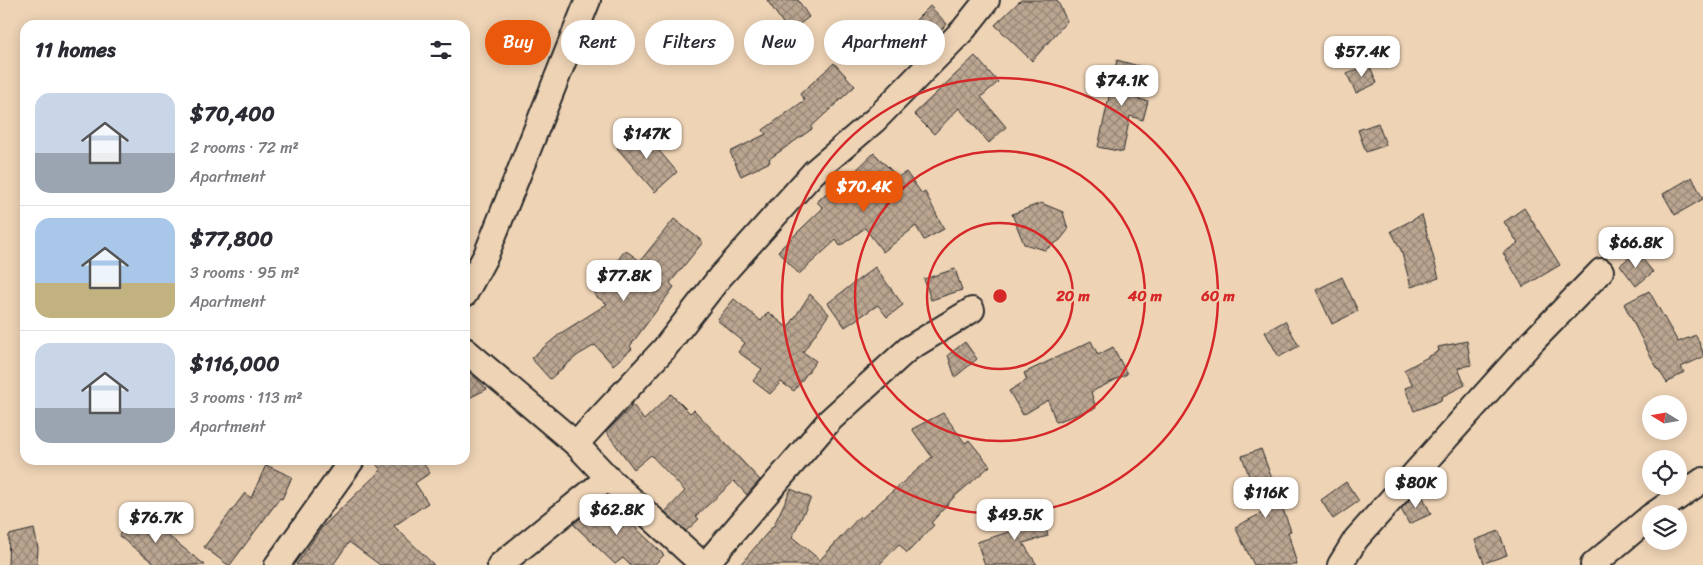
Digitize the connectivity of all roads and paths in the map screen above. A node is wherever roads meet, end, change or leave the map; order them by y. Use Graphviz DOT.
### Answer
graph roads {
  1 [pos="588,0"];
  2 [pos="987,0"];
  3 [pos="1601,271"];
  4 [pos="470,285"];
  5 [pos="972,310"];
  6 [pos="470,354"];
  7 [pos="576,444"];
  8 [pos="348,465"];
  9 [pos="608,478"];
  10 [pos="1703,480"];
  11 [pos="1667,505"];
  12 [pos="1642,524"];
  13 [pos="277,565"];
  14 [pos="500,565"];
  15 [pos="704,565"];
  16 [pos="1340,565"];
  17 [pos="1593,565"];
  1 -- 4 [label="street"];
  2 -- 7 [label="street"];
  3 -- 16 [label="street"];
  5 -- 15 [label="street"];
  6 -- 7 [label="street"];
  7 -- 9 [label="street"];
  8 -- 13 [label="street"];
  9 -- 14 [label="street"];
  9 -- 15 [label="street"];
  10 -- 11 [label="street"];
  12 -- 17 [label="street"];
}
